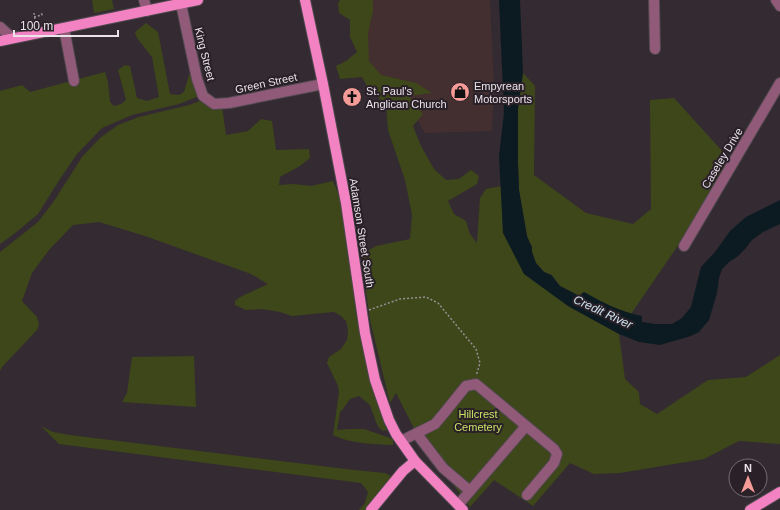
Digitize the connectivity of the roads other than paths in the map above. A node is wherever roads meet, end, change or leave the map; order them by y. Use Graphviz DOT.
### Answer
graph roads {
  1 [pos="144,0"];
  2 [pos="198,0"];
  3 [pos="306,0"];
  4 [pos="654,0"];
  5 [pos="776,0"];
  6 [pos="174,3"];
  7 [pos="780,6"];
  8 [pos="147,11"];
  9 [pos="0,27"];
  10 [pos="64,28"];
  11 [pos="12,38"];
  12 [pos="0,41"];
  13 [pos="655,49"];
  14 [pos="74,81"];
  15 [pos="780,83"];
  16 [pos="323,84"];
  17 [pos="214,104"];
  18 [pos="684,246"];
  19 [pos="526,426"];
  20 [pos="418,433"];
  21 [pos="401,441"];
  22 [pos="415,461"];
  23 [pos="470,491"];
  24 [pos="780,492"];
  25 [pos="527,495"];
  26 [pos="460,507"];
  27 [pos="372,510"];
  28 [pos="750,510"];
  1 -- 8 [label="street"];
  2 -- 6 [label="main road"];
  3 -- 16 [label="main road, Adamson Street South"];
  4 -- 13 [label="street"];
  5 -- 7 [label="street"];
  6 -- 8 [label="main road"];
  6 -- 17 [label="street, King Street"];
  8 -- 10 [label="main road"];
  9 -- 11 [label="street"];
  10 -- 11 [label="main road"];
  10 -- 14 [label="street"];
  11 -- 12 [label="main road"];
  15 -- 18 [label="street, Caseley Drive"];
  16 -- 17 [label="street, Green Street"];
  16 -- 21 [label="main road, Adamson Street South"];
  19 -- 20 [label="street"];
  19 -- 23 [label="street"];
  19 -- 25 [label="street"];
  20 -- 21 [label="street"];
  20 -- 23 [label="street"];
  21 -- 22 [label="main road, Adamson Street South"];
  22 -- 26 [label="main road, Adamson Street South"];
  22 -- 27 [label="main road"];
  23 -- 26 [label="street"];
  24 -- 28 [label="main road"];
}
